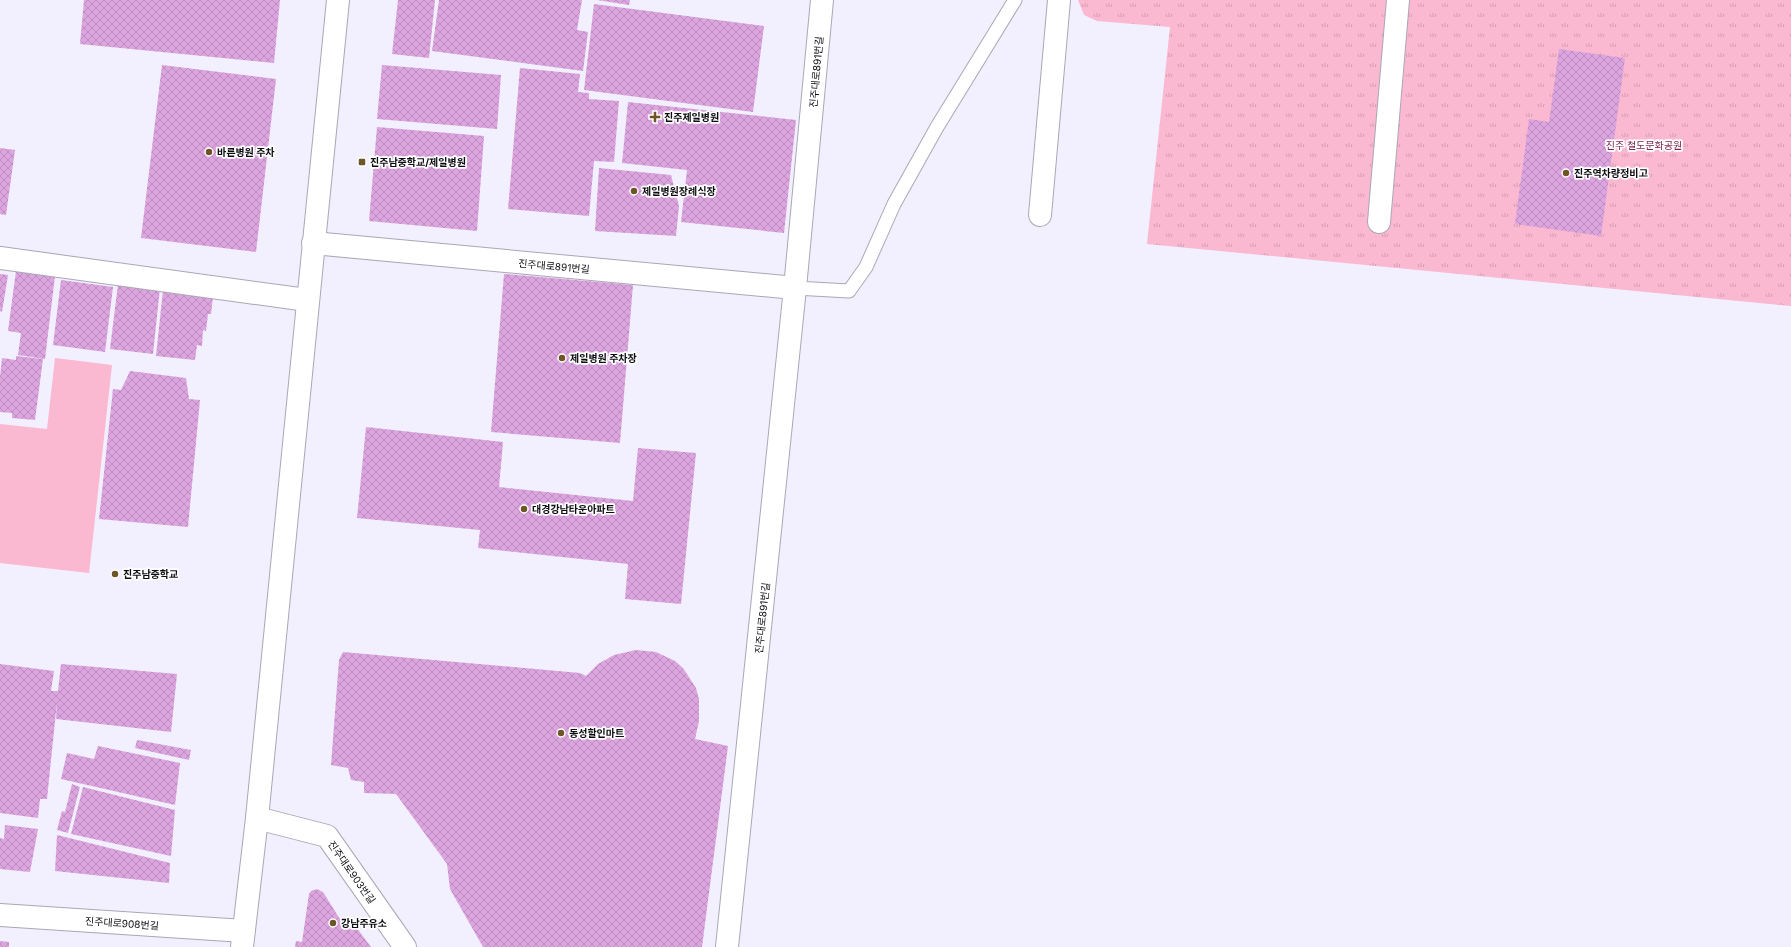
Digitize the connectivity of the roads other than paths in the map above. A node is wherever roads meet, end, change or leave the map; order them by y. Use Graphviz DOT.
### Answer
graph roads {
  1 [pos="338,0"];
  2 [pos="822,0"];
  3 [pos="1015,0"];
  4 [pos="1059,0"];
  5 [pos="1398,0"];
  6 [pos="1040,215"];
  7 [pos="1379,222"];
  8 [pos="313,243"];
  9 [pos="0,258"];
  10 [pos="795,288"];
  11 [pos="307,300"];
  12 [pos="257,818"];
  13 [pos="0,915"];
  14 [pos="243,939"];
  15 [pos="405,947"];
  16 [pos="727,947"];
  1 -- 8 [label="street"];
  2 -- 10 [label="street, 진주대로891번길"];
  3 -- 10 [label="lane"];
  4 -- 6 [label="street"];
  5 -- 7 [label="street"];
  8 -- 10 [label="street, 진주대로891번길"];
  8 -- 11 [label="street"];
  9 -- 11 [label="street"];
  10 -- 16 [label="street, 진주대로891번길"];
  11 -- 12 [label="street"];
  12 -- 14 [label="street"];
  12 -- 15 [label="street, 진주대로903번길"];
  13 -- 14 [label="street, 진주대로908번길"];
}
